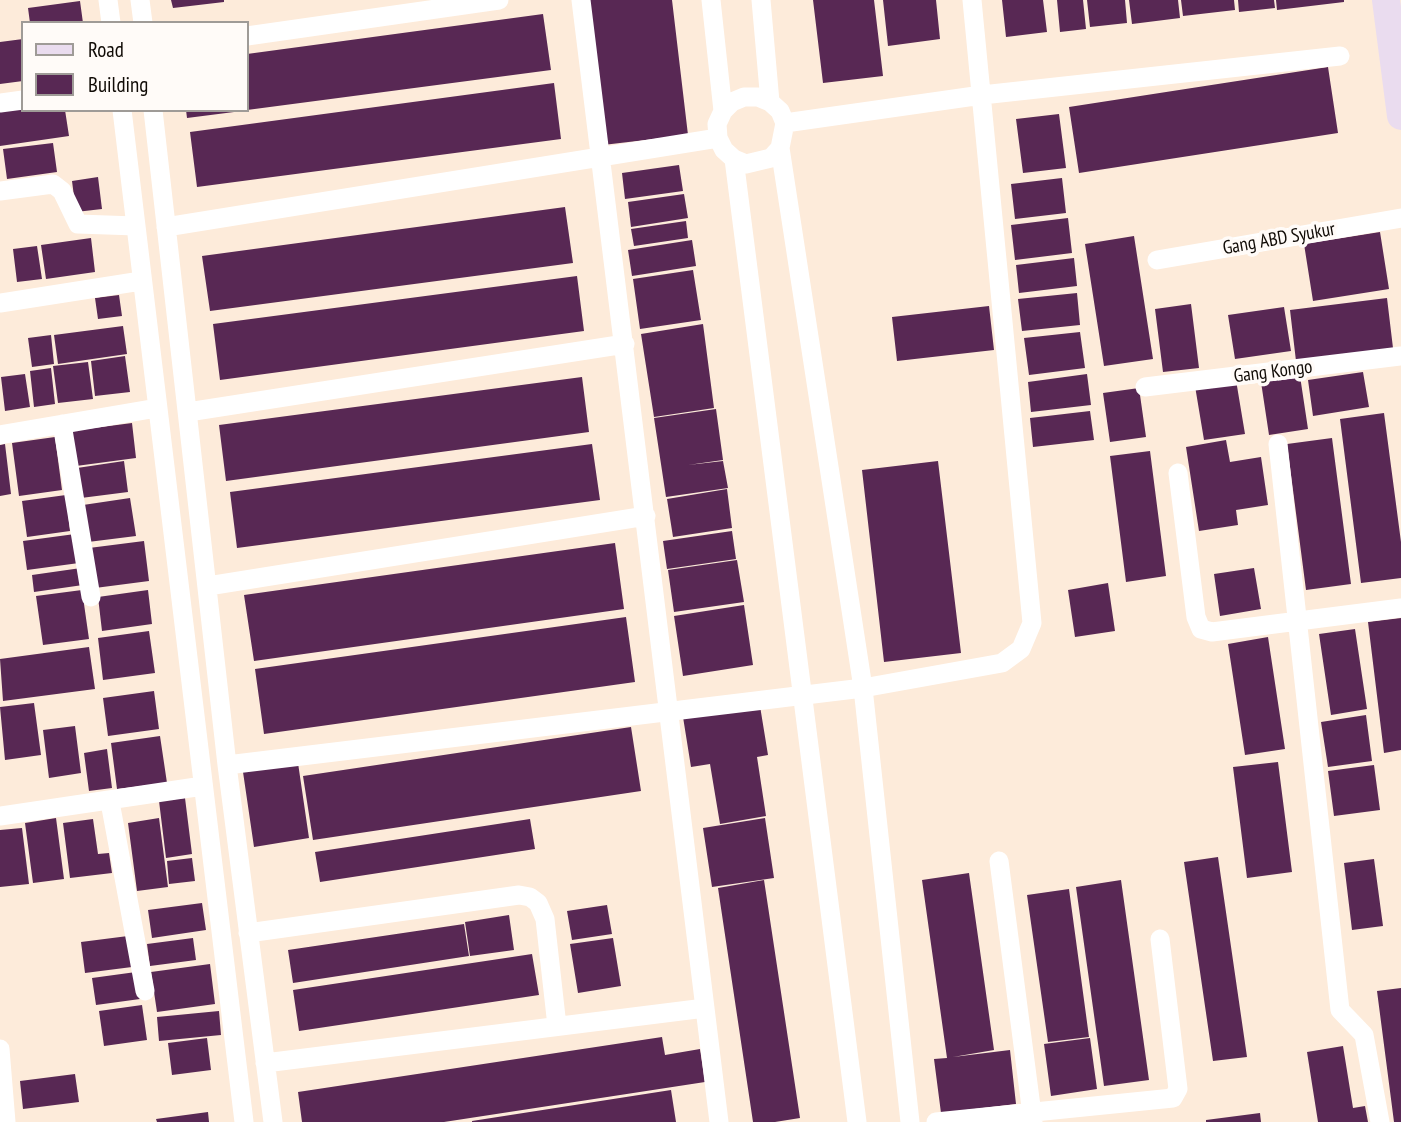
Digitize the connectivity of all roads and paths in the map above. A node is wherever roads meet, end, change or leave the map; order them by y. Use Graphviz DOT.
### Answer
graph roads {
  1 [pos="108,0"];
  2 [pos="140,0"];
  3 [pos="499,0"];
  4 [pos="581,0"];
  5 [pos="711,0"];
  6 [pos="761,0"];
  7 [pos="972,0"];
  8 [pos="1386,0"];
  9 [pos="111,21"];
  10 [pos="143,21"];
  11 [pos="248,37"];
  12 [pos="1340,56"];
  13 [pos="982,95"];
  14 [pos="21,100"];
  15 [pos="770,102"];
  16 [pos="0,103"];
  17 [pos="723,111"];
  18 [pos="122,112"];
  19 [pos="153,112"];
  20 [pos="1401,116"];
  21 [pos="785,123"];
  22 [pos="718,138"];
  23 [pos="780,148"];
  24 [pos="599,155"];
  25 [pos="733,159"];
  26 [pos="0,191"];
  27 [pos="1401,218"];
  28 [pos="136,226"];
  29 [pos="166,227"];
  30 [pos="1157,260"];
  31 [pos="141,281"];
  32 [pos="0,303"];
  33 [pos="625,344"];
  34 [pos="1401,356"];
  35 [pos="1145,387"];
  36 [pos="157,408"];
  37 [pos="188,412"];
  38 [pos="62,424"];
  39 [pos="0,435"];
  40 [pos="1278,444"];
  41 [pos="1178,473"];
  42 [pos="646,516"];
  43 [pos="208,586"];
  44 [pos="91,597"];
  45 [pos="1401,608"];
  46 [pos="1297,623"];
  47 [pos="863,688"];
  48 [pos="805,696"];
  49 [pos="670,713"];
  50 [pos="227,765"];
  51 [pos="202,786"];
  52 [pos="110,802"];
  53 [pos="0,816"];
  54 [pos="999,861"];
  55 [pos="248,933"];
  56 [pos="1160,939"];
  57 [pos="145,991"];
  58 [pos="705,1008"];
  59 [pos="556,1026"];
  60 [pos="0,1049"];
  61 [pos="265,1063"];
  62 [pos="1032,1117"];
  63 [pos="6,1122"];
  64 [pos="244,1122"];
  65 [pos="273,1122"];
  66 [pos="719,1122"];
  67 [pos="857,1122"];
  68 [pos="910,1122"];
  69 [pos="936,1122"];
  70 [pos="1380,1122"];
  1 -- 9 [label="street"];
  2 -- 10 [label="street"];
  3 -- 11 [label="street"];
  4 -- 24 [label="street"];
  5 -- 17 [label="street"];
  6 -- 15 [label="street"];
  7 -- 13 [label="street"];
  8 -- 20 [label="main road"];
  12 -- 13 [label="street"];
  13 -- 21 [label="street"];
  13 -- 47 [label="street"];
  14 -- 16 [label="street"];
  15 -- 17 [label="street"];
  15 -- 21 [label="street"];
  17 -- 22 [label="street"];
  18 -- 28 [label="street"];
  19 -- 29 [label="street"];
  21 -- 23 [label="street"];
  22 -- 24 [label="street"];
  22 -- 25 [label="street"];
  23 -- 25 [label="street"];
  23 -- 47 [label="street"];
  24 -- 29 [label="street"];
  24 -- 33 [label="street"];
  25 -- 48 [label="street"];
  26 -- 28 [label="street"];
  27 -- 30 [label="street, Gang ABD Syukur"];
  28 -- 31 [label="street"];
  29 -- 37 [label="street"];
  31 -- 32 [label="street"];
  31 -- 36 [label="street"];
  33 -- 37 [label="street"];
  33 -- 42 [label="street"];
  34 -- 35 [label="street, Gang Kongo"];
  36 -- 38 [label="street"];
  36 -- 51 [label="street"];
  37 -- 43 [label="street"];
  38 -- 39 [label="street"];
  38 -- 44 [label="street"];
  40 -- 46 [label="street"];
  41 -- 46 [label="street"];
  42 -- 43 [label="street"];
  42 -- 49 [label="street"];
  43 -- 50 [label="street"];
  45 -- 46 [label="street"];
  46 -- 70 [label="street"];
  47 -- 48 [label="street"];
  47 -- 68 [label="street"];
  48 -- 49 [label="street"];
  48 -- 67 [label="street"];
  49 -- 50 [label="street"];
  49 -- 58 [label="street"];
  50 -- 55 [label="street"];
  51 -- 52 [label="street"];
  51 -- 64 [label="street"];
  52 -- 53 [label="street"];
  52 -- 57 [label="street"];
  54 -- 62 [label="street"];
  55 -- 59 [label="street"];
  55 -- 61 [label="street"];
  56 -- 62 [label="street"];
  58 -- 59 [label="street"];
  58 -- 66 [label="street"];
  59 -- 61 [label="street"];
  60 -- 63 [label="street"];
  61 -- 65 [label="street"];
  62 -- 69 [label="street"];
}
